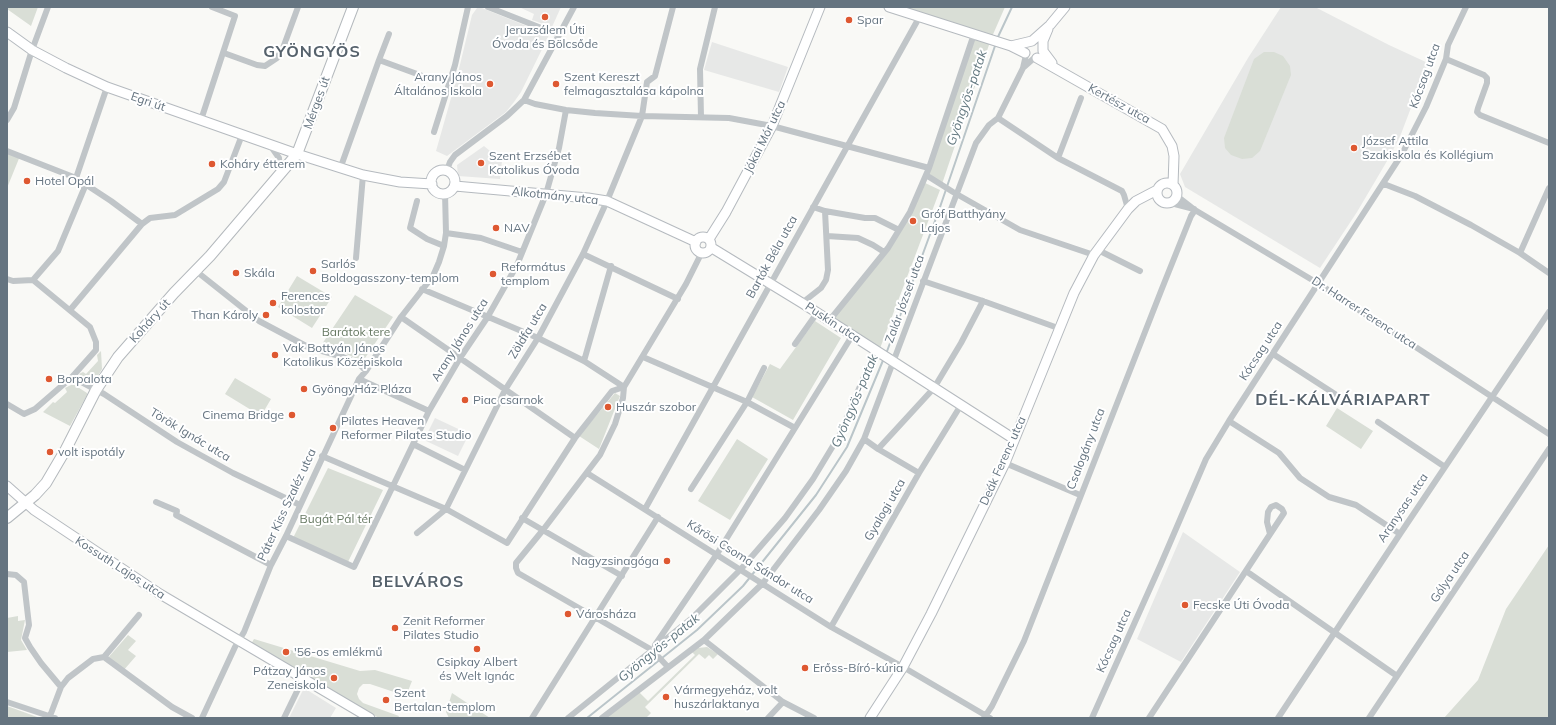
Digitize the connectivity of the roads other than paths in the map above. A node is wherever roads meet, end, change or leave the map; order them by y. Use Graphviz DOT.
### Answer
graph roads {
  1 [pos="48,7"];
  2 [pos="212,7"];
  3 [pos="298,7"];
  4 [pos="353,7"];
  5 [pos="468,7"];
  6 [pos="488,7"];
  7 [pos="574,7"];
  8 [pos="673,7"];
  9 [pos="715,7"];
  10 [pos="820,7"];
  11 [pos="826,7"];
  12 [pos="889,7"];
  13 [pos="1065,7"];
  14 [pos="1466,7"];
  15 [pos="920,16"];
  16 [pos="1050,25"];
  17 [pos="811,30"];
  18 [pos="7,32"];
  19 [pos="389,34"];
  20 [pos="974,34"];
  21 [pos="559,35"];
  22 [pos="1030,42"];
  23 [pos="1011,46"];
  24 [pos="32,50"];
  25 [pos="224,53"];
  26 [pos="1034,54"];
  27 [pos="1446,58"];
  28 [pos="379,60"];
  29 [pos="428,78"];
  30 [pos="107,87"];
  31 [pos="1081,98"];
  32 [pos="524,100"];
  33 [pos="566,110"];
  34 [pos="642,116"];
  35 [pos="701,117"];
  36 [pos="998,118"];
  37 [pos="7,120"];
  38 [pos="201,120"];
  39 [pos="772,126"];
  40 [pos="434,132"];
  41 [pos="242,135"];
  42 [pos="269,144"];
  43 [pos="1549,144"];
  44 [pos="848,147"];
  45 [pos="7,151"];
  46 [pos="297,154"];
  47 [pos="1058,158"];
  48 [pos="340,169"];
  49 [pos="447,170"];
  50 [pos="927,172"];
  51 [pos="280,176"];
  52 [pos="363,176"];
  53 [pos="76,178"];
  54 [pos="86,184"];
  55 [pos="432,184"];
  56 [pos="1169,184"];
  57 [pos="1384,184"];
  58 [pos="455,186"];
  59 [pos="1549,188"];
  60 [pos="445,193"];
  61 [pos="955,193"];
  62 [pos="546,194"];
  63 [pos="1158,195"];
  64 [pos="1174,199"];
  65 [pos="417,201"];
  66 [pos="606,201"];
  67 [pos="1130,206"];
  68 [pos="812,207"];
  69 [pos="1195,210"];
  70 [pos="824,211"];
  71 [pos="142,224"];
  72 [pos="899,230"];
  73 [pos="446,233"];
  74 [pos="826,236"];
  75 [pos="696,242"];
  76 [pos="711,243"];
  77 [pos="444,246"];
  78 [pos="522,252"];
  79 [pos="884,252"];
  80 [pos="1520,252"];
  81 [pos="1096,253"];
  82 [pos="582,254"];
  83 [pos="701,254"];
  84 [pos="356,258"];
  85 [pos="610,266"];
  86 [pos="196,271"];
  87 [pos="1140,271"];
  88 [pos="1549,273"];
  89 [pos="7,279"];
  90 [pos="33,280"];
  91 [pos="923,282"];
  92 [pos="771,284"];
  93 [pos="1319,284"];
  94 [pos="422,290"];
  95 [pos="678,299"];
  96 [pos="983,301"];
  97 [pos="802,303"];
  98 [pos="70,310"];
  99 [pos="1549,312"];
  100 [pos="817,313"];
  101 [pos="401,317"];
  102 [pos="487,318"];
  103 [pos="829,320"];
  104 [pos="1058,328"];
  105 [pos="852,336"];
  106 [pos="538,338"];
  107 [pos="795,344"];
  108 [pos="876,352"];
  109 [pos="1273,354"];
  110 [pos="643,357"];
  111 [pos="460,358"];
  112 [pos="584,361"];
  113 [pos="892,362"];
  114 [pos="764,368"];
  115 [pos="366,371"];
  116 [pos="72,377"];
  117 [pos="359,379"];
  118 [pos="624,387"];
  119 [pos="713,388"];
  120 [pos="934,388"];
  121 [pos="96,390"];
  122 [pos="505,390"];
  123 [pos="1338,396"];
  124 [pos="1491,397"];
  125 [pos="747,402"];
  126 [pos="7,404"];
  127 [pos="961,405"];
  128 [pos="429,411"];
  129 [pos="1229,421"];
  130 [pos="1378,422"];
  131 [pos="794,428"];
  132 [pos="1549,434"];
  133 [pos="575,438"];
  134 [pos="864,439"];
  135 [pos="1014,439"];
  136 [pos="413,444"];
  137 [pos="878,449"];
  138 [pos="1549,449"];
  139 [pos="322,456"];
  140 [pos="1004,463"];
  141 [pos="1445,466"];
  142 [pos="465,470"];
  143 [pos="587,473"];
  144 [pos="919,473"];
  145 [pos="7,486"];
  146 [pos="393,486"];
  147 [pos="691,489"];
  148 [pos="1080,495"];
  149 [pos="156,502"];
  150 [pos="26,503"];
  151 [pos="300,505"];
  152 [pos="446,509"];
  153 [pos="645,509"];
  154 [pos="658,517"];
  155 [pos="7,518"];
  156 [pos="522,518"];
  157 [pos="543,530"];
  158 [pos="417,533"];
  159 [pos="1270,534"];
  160 [pos="1400,534"];
  161 [pos="286,536"];
  162 [pos="717,554"];
  163 [pos="271,565"];
  164 [pos="742,570"];
  165 [pos="1246,571"];
  166 [pos="7,574"];
  167 [pos="622,576"];
  168 [pos="761,582"];
  169 [pos="138,615"];
  170 [pos="596,618"];
  171 [pos="831,627"];
  172 [pos="1334,633"];
  173 [pos="704,640"];
  174 [pos="239,641"];
  175 [pos="652,650"];
  176 [pos="104,656"];
  177 [pos="668,667"];
  178 [pos="903,667"];
  179 [pos="1397,676"];
  180 [pos="303,679"];
  181 [pos="61,687"];
  182 [pos="7,702"];
  183 [pos="783,702"];
  184 [pos="53,717"];
  185 [pos="986,717"];
  186 [pos="192,718"];
  187 [pos="202,718"];
  188 [pos="284,718"];
  189 [pos="370,718"];
  190 [pos="532,718"];
  191 [pos="568,718"];
  192 [pos="602,718"];
  193 [pos="768,718"];
  194 [pos="814,718"];
  195 [pos="870,718"];
  196 [pos="1092,718"];
  197 [pos="1149,718"];
  198 [pos="1278,718"];
  199 [pos="1369,718"];
  1 -- 24 [label="street"];
  2 -- 25 [label="street"];
  3 -- 25 [label="street"];
  4 -- 46 [label="main road, Mérges út"];
  5 -- 40 [label="street"];
  6 -- 21 [label="street"];
  7 -- 21 [label="street"];
  8 -- 34 [label="street, Zöldfa utca"];
  9 -- 35 [label="street"];
  10 -- 17 [label="street, Jókai Mór utca"];
  11 -- 17 [label="street, Jókai Mór utca"];
  12 -- 15 [label="street"];
  13 -- 16 [label="street"];
  14 -- 27 [label="street, Kócsag utca"];
  15 -- 20 [label="street"];
  15 -- 44 [label="street, Bartók Béla utca"];
  16 -- 22 [label="street"];
  16 -- 26 [label="street"];
  17 -- 39 [label="street, Jókai Mór utca"];
  18 -- 24 [label="street, Egri út"];
  19 -- 28 [label="street"];
  20 -- 23 [label="street"];
  20 -- 50 [label="street"];
  21 -- 32 [label="street"];
  22 -- 23 [label="street"];
  22 -- 26 [label="street"];
  22 -- 26 [label="street"];
  23 -- 26 [label="street"];
  24 -- 30 [label="street, Egri út"];
  24 -- 37 [label="street"];
  25 -- 38 [label="street"];
  26 -- 36 [label="street, Zalár József utca"];
  26 -- 56 [label="street, Kertész utca"];
  27 -- 43 [label="street"];
  27 -- 57 [label="street, Kócsag utca"];
  28 -- 29 [label="street"];
  28 -- 48 [label="street"];
  30 -- 38 [label="street, Egri út"];
  30 -- 53 [label="street"];
  31 -- 47 [label="street"];
  32 -- 33 [label="street"];
  32 -- 49 [label="street"];
  33 -- 34 [label="street"];
  33 -- 62 [label="street, Arany János utca"];
  34 -- 35 [label="street"];
  34 -- 66 [label="street, Zöldfa utca"];
  35 -- 39 [label="street"];
  36 -- 47 [label="street"];
  36 -- 61 [label="street, Zalár József utca"];
  38 -- 41 [label="street, Egri út"];
  39 -- 44 [label="street"];
  39 -- 76 [label="street, Jókai Mór utca"];
  41 -- 42 [label="street, Egri út"];
  41 -- 71 [label="street"];
  42 -- 46 [label="street, Egri út"];
  42 -- 51 [label="street"];
  44 -- 50 [label="street"];
  44 -- 68 [label="street, Bartók Béla utca"];
  45 -- 53 [label="street"];
  46 -- 48 [label="street"];
  46 -- 51 [label="main road, Koháry út"];
  47 -- 67 [label="street"];
  48 -- 52 [label="street"];
  49 -- 55 [label="street"];
  49 -- 58 [label="street"];
  50 -- 61 [label="street"];
  50 -- 72 [label="street"];
  51 -- 86 [label="main road, Koháry út"];
  52 -- 55 [label="street"];
  52 -- 84 [label="street"];
  53 -- 54 [label="street"];
  54 -- 71 [label="street"];
  54 -- 90 [label="street"];
  55 -- 60 [label="street"];
  56 -- 63 [label="street"];
  56 -- 64 [label="street"];
  57 -- 80 [label="street"];
  57 -- 93 [label="street, Kócsag utca"];
  58 -- 60 [label="street"];
  58 -- 62 [label="street, Alkotmány utca"];
  59 -- 80 [label="street"];
  60 -- 73 [label="street, Páter Kiss Szaléz utca"];
  61 -- 81 [label="street"];
  61 -- 91 [label="street, Zalár József utca"];
  62 -- 66 [label="street, Alkotmány utca"];
  62 -- 78 [label="street, Arany János utca"];
  63 -- 64 [label="street"];
  63 -- 67 [label="street"];
  64 -- 69 [label="street"];
  65 -- 77 [label="street"];
  66 -- 75 [label="street, Alkotmány utca"];
  66 -- 82 [label="street, Zöldfa utca"];
  67 -- 81 [label="street, Deák Ferenc utca"];
  68 -- 70 [label="street"];
  68 -- 92 [label="street, Bartók Béla utca"];
  69 -- 93 [label="street, Dr. Harrer Ferenc utca"];
  69 -- 148 [label="street, Csalogány utca"];
  70 -- 72 [label="street"];
  70 -- 74 [label="street"];
  71 -- 98 [label="street"];
  72 -- 79 [label="street"];
  73 -- 77 [label="street, Páter Kiss Szaléz utca"];
  73 -- 78 [label="street"];
  74 -- 79 [label="street"];
  74 -- 97 [label="street"];
  75 -- 76 [label="street"];
  75 -- 83 [label="street"];
  76 -- 83 [label="street"];
  76 -- 92 [label="street, Puskin utca"];
  77 -- 94 [label="street, Páter Kiss Szaléz utca"];
  78 -- 102 [label="street, Arany János utca"];
  79 -- 103 [label="street"];
  80 -- 88 [label="street"];
  81 -- 87 [label="street"];
  81 -- 104 [label="street, Deák Ferenc utca"];
  82 -- 85 [label="street"];
  82 -- 106 [label="street, Zöldfa utca"];
  83 -- 95 [label="street"];
  85 -- 95 [label="street"];
  85 -- 112 [label="street"];
  86 -- 115 [label="street"];
  86 -- 121 [label="main road, Koháry út"];
  89 -- 90 [label="street"];
  90 -- 98 [label="street"];
  91 -- 96 [label="street"];
  91 -- 113 [label="street, Zalár József utca"];
  92 -- 97 [label="street, Puskin utca"];
  92 -- 119 [label="street, Bartók Béla utca"];
  93 -- 109 [label="street, Kócsag utca"];
  93 -- 124 [label="street, Dr. Harrer Ferenc utca"];
  94 -- 101 [label="street, Páter Kiss Szaléz utca"];
  94 -- 102 [label="street"];
  95 -- 110 [label="street"];
  96 -- 104 [label="street"];
  96 -- 120 [label="street"];
  97 -- 100 [label="street, Puskin utca"];
  98 -- 116 [label="street"];
  99 -- 124 [label="street, Aranysas utca"];
  100 -- 103 [label="street, Puskin utca"];
  100 -- 107 [label="street"];
  101 -- 111 [label="street"];
  101 -- 115 [label="street, Páter Kiss Szaléz utca"];
  102 -- 106 [label="street"];
  102 -- 111 [label="street, Arany János utca"];
  103 -- 105 [label="street, Puskin utca"];
  104 -- 135 [label="street, Deák Ferenc utca"];
  105 -- 108 [label="street, Puskin utca"];
  105 -- 131 [label="street"];
  106 -- 112 [label="street"];
  106 -- 122 [label="street, Zöldfa utca"];
  108 -- 113 [label="street, Puskin utca"];
  108 -- 164 [label="street"];
  109 -- 123 [label="street"];
  109 -- 129 [label="street, Kócsag utca"];
  110 -- 118 [label="street"];
  110 -- 119 [label="street"];
  111 -- 122 [label="street"];
  111 -- 128 [label="street, Arany János utca"];
  112 -- 118 [label="street"];
  113 -- 120 [label="street, Puskin utca"];
  113 -- 134 [label="street, Zalár József utca"];
  114 -- 125 [label="street"];
  115 -- 117 [label="street, Páter Kiss Szaléz utca"];
  116 -- 121 [label="street, Török Ignác utca"];
  116 -- 126 [label="street"];
  117 -- 128 [label="street"];
  117 -- 139 [label="street, Páter Kiss Szaléz utca"];
  118 -- 133 [label="street"];
  118 -- 143 [label="street"];
  119 -- 125 [label="street"];
  119 -- 153 [label="street, Bartók Béla utca"];
  120 -- 127 [label="street, Puskin utca"];
  120 -- 137 [label="street"];
  121 -- 150 [label="main road, Koháry út"];
  121 -- 151 [label="street, Török Ignác utca"];
  122 -- 133 [label="street"];
  122 -- 142 [label="street, Zöldfa utca"];
  124 -- 132 [label="street, Dr. Harrer Ferenc utca"];
  124 -- 141 [label="street, Aranysas utca"];
  125 -- 131 [label="street"];
  125 -- 147 [label="street"];
  127 -- 135 [label="street, Puskin utca"];
  127 -- 144 [label="street, Gyalogi utca"];
  128 -- 136 [label="street, Arany János utca"];
  129 -- 160 [label="street"];
  129 -- 196 [label="street, Kócsag utca"];
  130 -- 141 [label="street"];
  131 -- 162 [label="street"];
  133 -- 156 [label="street"];
  134 -- 137 [label="street"];
  134 -- 168 [label="street, Zalár József utca"];
  135 -- 140 [label="street, Deák Ferenc utca"];
  136 -- 142 [label="street"];
  136 -- 146 [label="street, Arany János utca"];
  137 -- 144 [label="street"];
  138 -- 179 [label="street, Gólya utca"];
  139 -- 146 [label="street"];
  139 -- 151 [label="street, Páter Kiss Szaléz utca"];
  140 -- 148 [label="street"];
  140 -- 178 [label="street, Deák Ferenc utca"];
  141 -- 160 [label="street, Aranysas utca"];
  142 -- 152 [label="street, Zöldfa utca"];
  143 -- 153 [label="street, Kőrösi Csoma Sándor utca"];
  143 -- 157 [label="street"];
  144 -- 171 [label="street, Gyalogi utca"];
  145 -- 150 [label="street, Kossuth Lajos utca"];
  146 -- 152 [label="street"];
  146 -- 161 [label="street"];
  148 -- 185 [label="street, Csalogány utca"];
  149 -- 163 [label="street"];
  150 -- 155 [label="main road, Koháry út"];
  150 -- 174 [label="street, Kossuth Lajos utca"];
  151 -- 161 [label="street, Páter Kiss Szaléz utca"];
  152 -- 156 [label="street"];
  152 -- 158 [label="street"];
  153 -- 154 [label="street, Kőrösi Csoma Sándor utca"];
  154 -- 162 [label="street, Kőrösi Csoma Sándor utca"];
  154 -- 167 [label="street"];
  156 -- 157 [label="street"];
  157 -- 167 [label="street"];
  157 -- 170 [label="street"];
  159 -- 165 [label="street"];
  160 -- 172 [label="street, Aranysas utca"];
  161 -- 163 [label="street, Páter Kiss Szaléz utca"];
  162 -- 164 [label="street, Kőrösi Csoma Sándor utca"];
  162 -- 175 [label="street"];
  163 -- 174 [label="street, Páter Kiss Szaléz utca"];
  164 -- 168 [label="street, Kőrösi Csoma Sándor utca"];
  164 -- 175 [label="street"];
  165 -- 172 [label="street"];
  165 -- 197 [label="street"];
  166 -- 181 [label="street"];
  167 -- 170 [label="street"];
  168 -- 171 [label="street, Kőrösi Csoma Sándor utca"];
  168 -- 173 [label="street, Zalár József utca"];
  169 -- 176 [label="street"];
  170 -- 175 [label="street"];
  170 -- 190 [label="street"];
  171 -- 178 [label="street, Kőrösi Csoma Sándor utca"];
  172 -- 179 [label="street"];
  172 -- 198 [label="street, Aranysas utca"];
  173 -- 177 [label="street, Zalár József utca"];
  173 -- 183 [label="street"];
  174 -- 180 [label="street, Kossuth Lajos utca"];
  174 -- 187 [label="street, Páter Kiss Szaléz utca"];
  175 -- 177 [label="street"];
  175 -- 191 [label="street"];
  176 -- 181 [label="street"];
  176 -- 186 [label="street"];
  177 -- 192 [label="street, Zalár József utca"];
  178 -- 185 [label="street, Kőrösi Csoma Sándor utca"];
  178 -- 195 [label="street, Deák Ferenc utca"];
  179 -- 199 [label="street, Gólya utca"];
  180 -- 188 [label="street"];
  180 -- 189 [label="street, Kossuth Lajos utca"];
  181 -- 184 [label="street"];
  182 -- 184 [label="street"];
  183 -- 193 [label="street"];
  183 -- 194 [label="street"];
}
